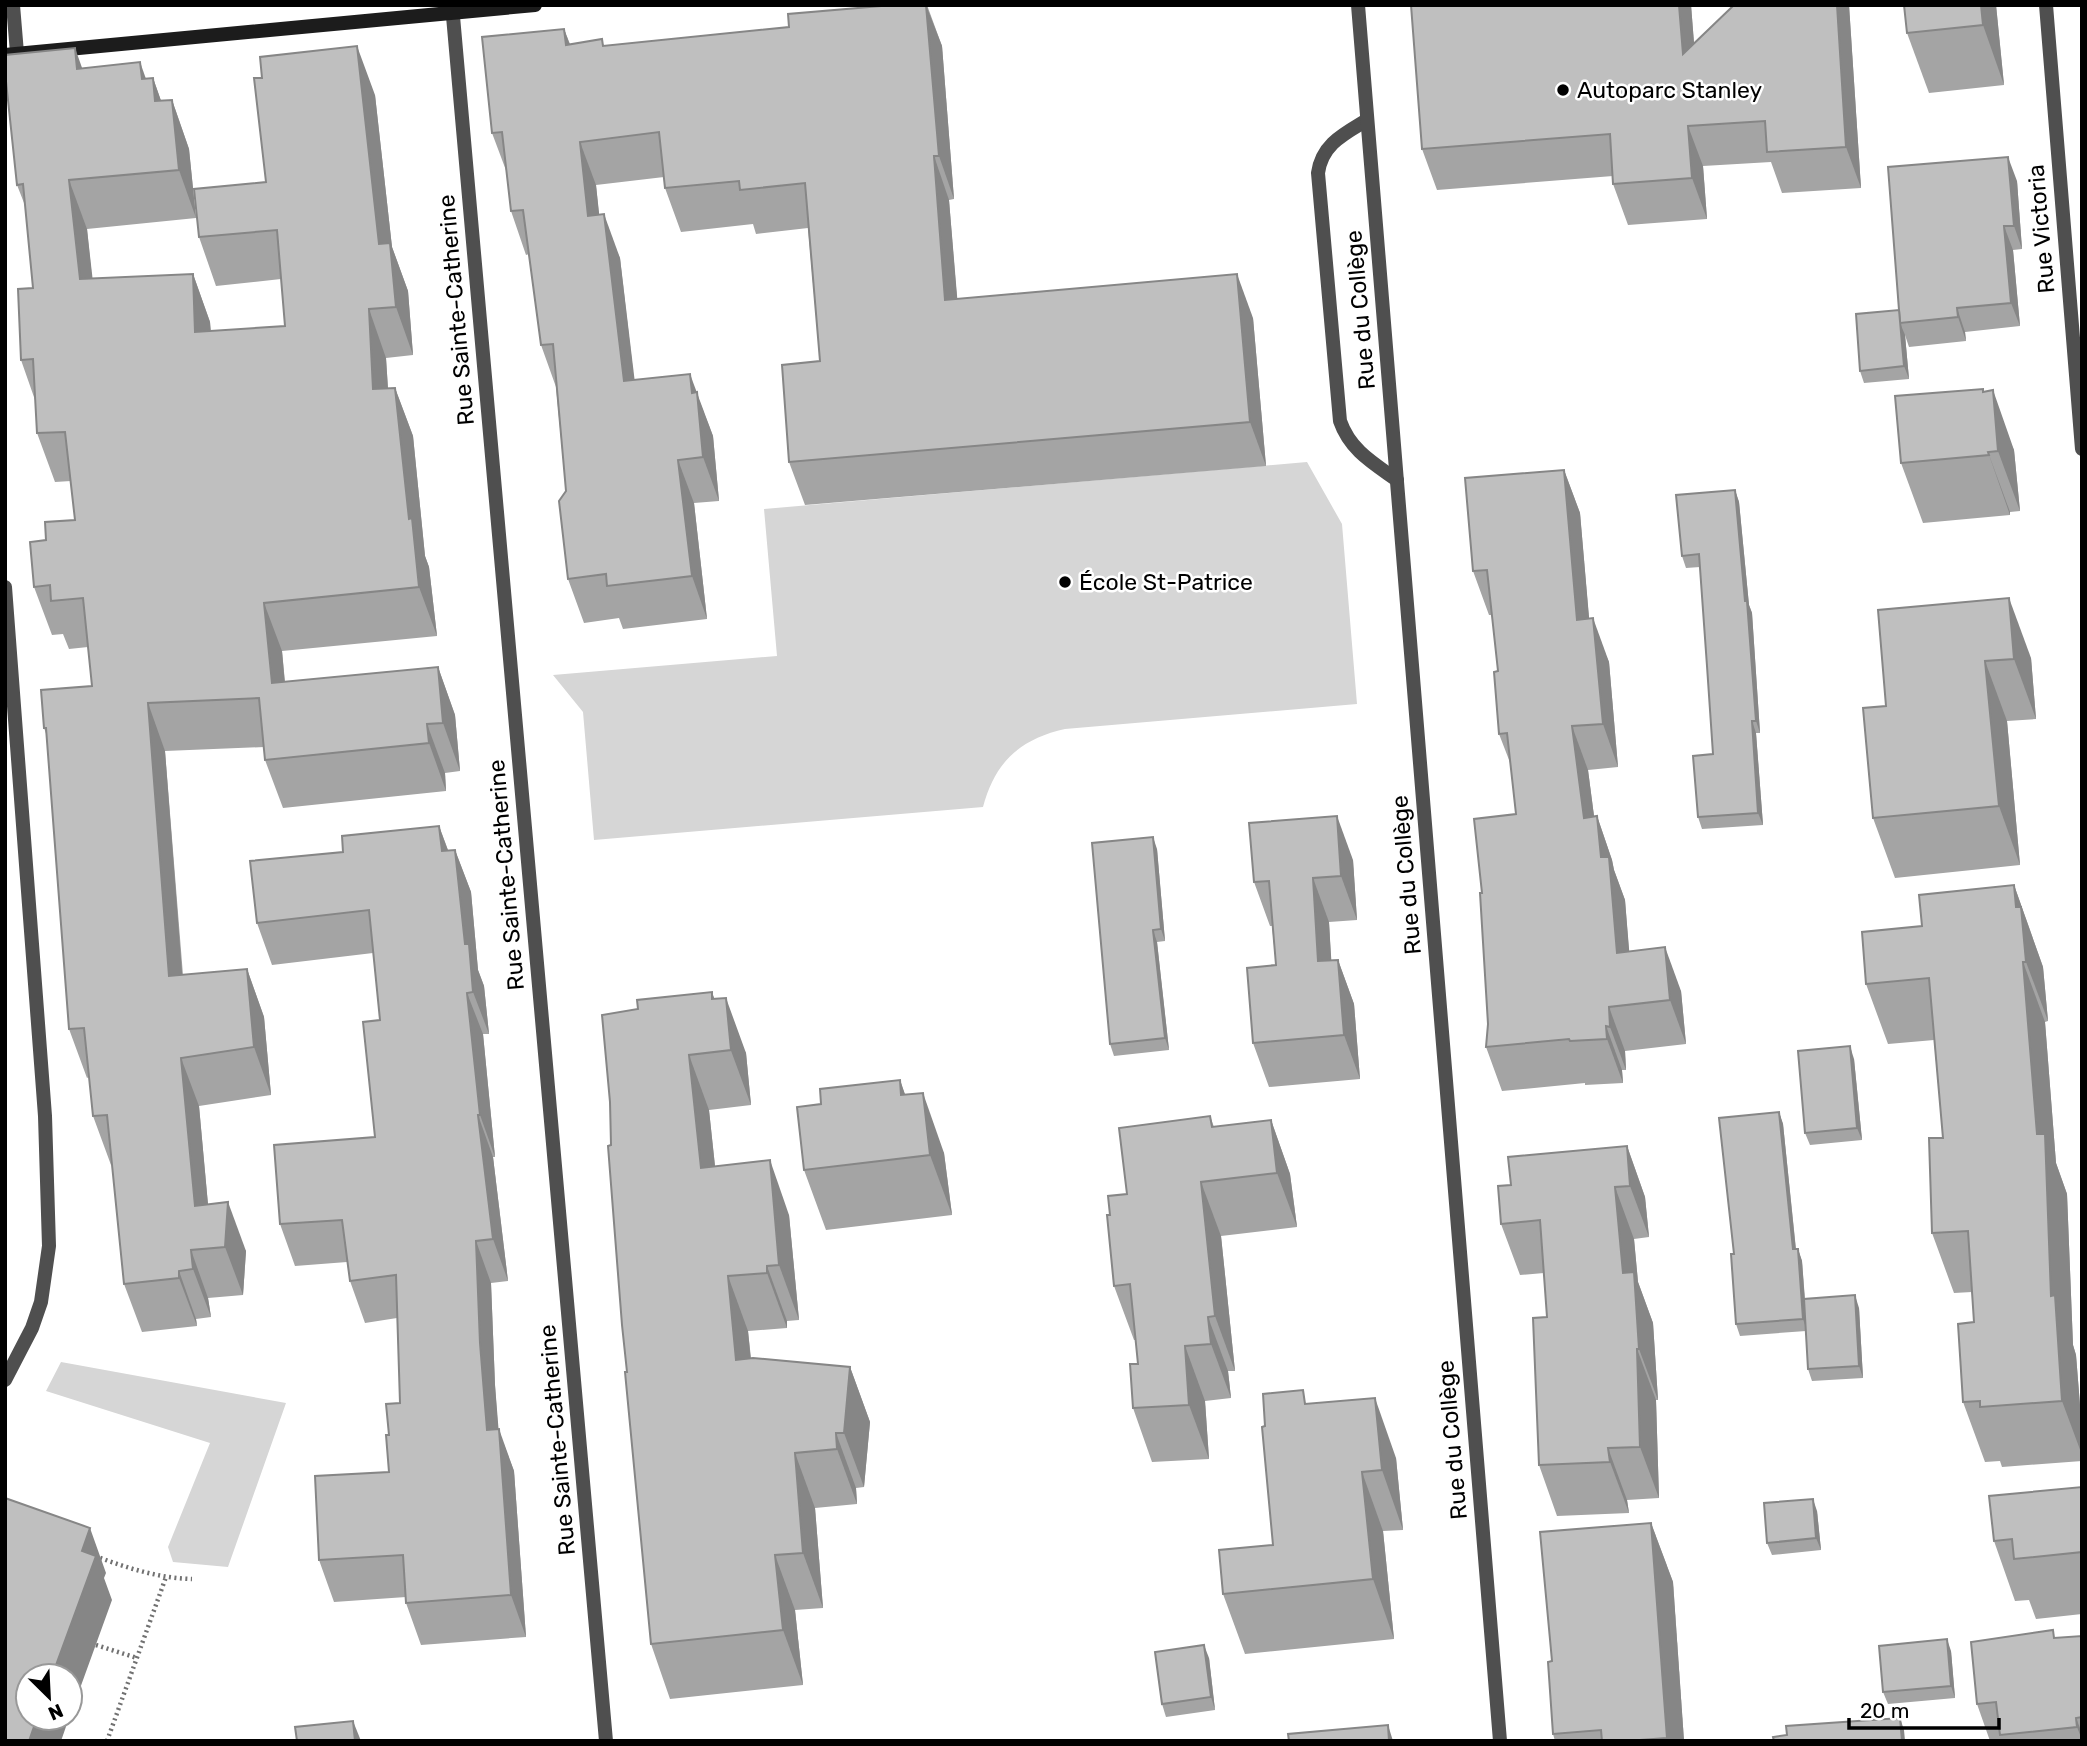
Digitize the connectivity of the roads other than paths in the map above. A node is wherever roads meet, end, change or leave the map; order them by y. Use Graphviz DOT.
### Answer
graph roads {
  1 [pos="13,5"];
  2 [pos="536,5"];
  3 [pos="1358,5"];
  4 [pos="2046,5"];
  5 [pos="452,10"];
  6 [pos="11,54"];
  7 [pos="1367,120"];
  8 [pos="2082,449"];
  9 [pos="1397,480"];
  10 [pos="5,586"];
  11 [pos="5,1380"];
  12 [pos="606,1741"];
  13 [pos="1500,1741"];
  1 -- 6 [label="street"];
  2 -- 5 [label="street"];
  3 -- 7 [label="street, Rue du Collège"];
  4 -- 8 [label="street, Rue Victoria"];
  5 -- 6 [label="street"];
  5 -- 12 [label="street, Rue Sainte-Catherine"];
  7 -- 9 [label="street, Rue du Collège"];
  7 -- 9 [label="street"];
  9 -- 13 [label="street, Rue du Collège"];
  10 -- 11 [label="street"];
}
